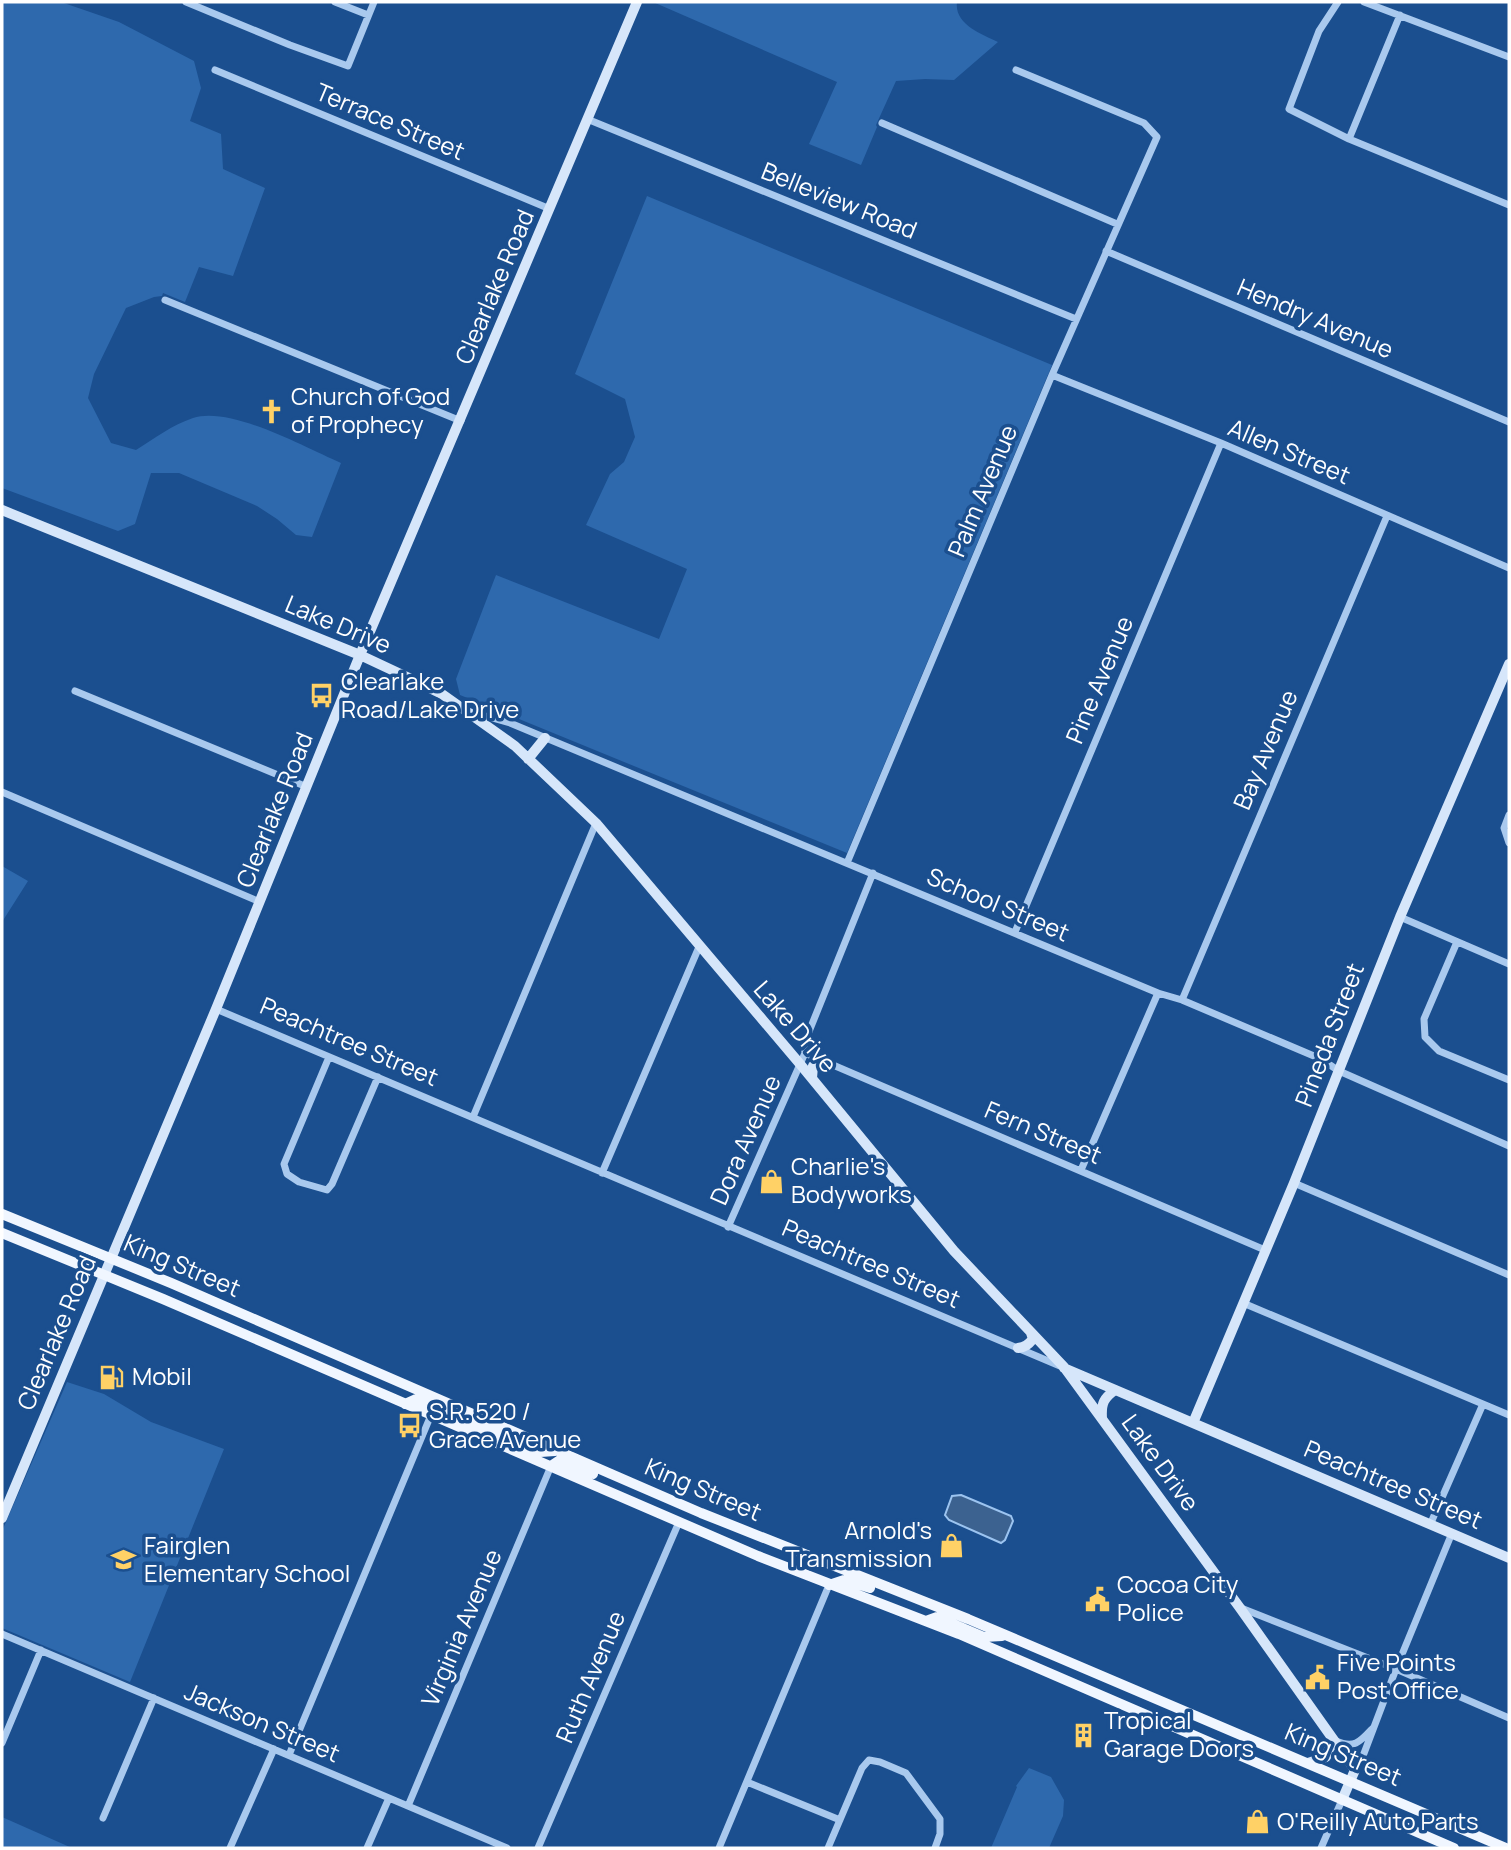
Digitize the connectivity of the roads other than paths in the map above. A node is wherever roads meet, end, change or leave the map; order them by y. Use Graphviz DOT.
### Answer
graph roads {
  1 [pos="186,2"];
  2 [pos="335,2"];
  3 [pos="374,2"];
  4 [pos="638,2"];
  5 [pos="1338,2"];
  6 [pos="1364,2"];
  7 [pos="368,15"];
  8 [pos="1400,15"];
  9 [pos="1509,57"];
  10 [pos="215,70"];
  11 [pos="1016,70"];
  12 [pos="587,120"];
  13 [pos="882,123"];
  14 [pos="1349,139"];
  15 [pos="1509,205"];
  16 [pos="550,209"];
  17 [pos="1117,224"];
  18 [pos="1106,251"];
  19 [pos="165,300"];
  20 [pos="1076,319"];
  21 [pos="1052,375"];
  22 [pos="461,421"];
  23 [pos="1509,422"];
  24 [pos="1221,443"];
  25 [pos="2,510"];
  26 [pos="1387,516"];
  27 [pos="1509,568"];
  28 [pos="360,655"];
  29 [pos="1509,664"];
  30 [pos="75,691"];
  31 [pos="468,711"];
  32 [pos="545,738"];
  33 [pos="528,759"];
  34 [pos="307,787"];
  35 [pos="2,792"];
  36 [pos="1509,815"];
  37 [pos="596,823"];
  38 [pos="1508,841"];
  39 [pos="847,863"];
  40 [pos="873,873"];
  41 [pos="260,902"];
  42 [pos="1400,917"];
  43 [pos="1015,932"];
  44 [pos="1457,942"];
  45 [pos="699,947"];
  46 [pos="1509,964"];
  47 [pos="1158,993"];
  48 [pos="1182,1000"];
  49 [pos="216,1009"];
  50 [pos="805,1052"];
  51 [pos="329,1057"];
  52 [pos="818,1060"];
  53 [pos="800,1064"];
  54 [pos="1339,1071"];
  55 [pos="378,1077"];
  56 [pos="812,1078"];
  57 [pos="1509,1080"];
  58 [pos="473,1117"];
  59 [pos="1509,1146"];
  60 [pos="1080,1170"];
  61 [pos="602,1173"];
  62 [pos="1294,1183"];
  63 [pos="2,1214"];
  64 [pos="728,1227"];
  65 [pos="2,1233"];
  66 [pos="1265,1250"];
  67 [pos="112,1259"];
  68 [pos="106,1274"];
  69 [pos="1509,1275"];
  70 [pos="1243,1303"];
  71 [pos="1031,1332"];
  72 [pos="1017,1348"];
  73 [pos="1064,1367"];
  74 [pos="1115,1390"];
  75 [pos="405,1404"];
  76 [pos="1483,1404"];
  77 [pos="431,1415"];
  78 [pos="1509,1415"];
  79 [pos="1102,1419"];
  80 [pos="1193,1423"];
  81 [pos="557,1450"];
  82 [pos="551,1466"];
  83 [pos="698,1512"];
  84 [pos="2,1518"];
  85 [pos="679,1522"];
  86 [pos="1430,1524"];
  87 [pos="1452,1533"];
  88 [pos="1509,1558"];
  89 [pos="829,1585"];
  90 [pos="906,1596"];
  91 [pos="1240,1608"];
  92 [pos="926,1621"];
  93 [pos="2,1633"];
  94 [pos="1007,1636"];
  95 [pos="41,1650"];
  96 [pos="1396,1669"];
  97 [pos="154,1698"];
  98 [pos="1509,1718"];
  99 [pos="1374,1726"];
  100 [pos="1333,1740"];
  101 [pos="2,1744"];
  102 [pos="274,1749"];
  103 [pos="289,1755"];
  104 [pos="1308,1763"];
  105 [pos="1353,1775"];
  106 [pos="747,1782"];
  107 [pos="388,1798"];
  108 [pos="1342,1800"];
  109 [pos="408,1806"];
  110 [pos="103,1818"];
  111 [pos="840,1821"];
  112 [pos="490,1845"];
  113 [pos="230,1848"];
  114 [pos="366,1848"];
  115 [pos="507,1848"];
  116 [pos="538,1848"];
  117 [pos="719,1848"];
  118 [pos="828,1848"];
  119 [pos="934,1848"];
  120 [pos="1321,1848"];
  121 [pos="1454,1848"];
  122 [pos="1506,1848"];
  1 -- 7 [label="street"];
  2 -- 7 [label="street"];
  3 -- 7 [label="street"];
  4 -- 12 [label="street, Clearlake Road"];
  5 -- 14 [label="street"];
  6 -- 8 [label="street"];
  8 -- 9 [label="street"];
  8 -- 14 [label="street"];
  10 -- 16 [label="street, Terrace Street"];
  11 -- 17 [label="street, Palm Avenue"];
  12 -- 16 [label="street, Clearlake Road"];
  12 -- 20 [label="street, Belleview Road"];
  13 -- 17 [label="street"];
  14 -- 15 [label="street"];
  16 -- 22 [label="street, Clearlake Road"];
  17 -- 18 [label="street, Palm Avenue"];
  18 -- 20 [label="street, Palm Avenue"];
  18 -- 23 [label="street, Hendry Avenue"];
  19 -- 22 [label="street"];
  20 -- 21 [label="street, Palm Avenue"];
  21 -- 24 [label="street, Allen Street"];
  21 -- 39 [label="street, Palm Avenue"];
  22 -- 28 [label="street, Clearlake Road"];
  24 -- 26 [label="street, Allen Street"];
  24 -- 43 [label="street, Pine Avenue"];
  25 -- 28 [label="street, Lake Drive"];
  26 -- 27 [label="street, Allen Street"];
  26 -- 48 [label="street, Bay Avenue"];
  28 -- 31 [label="street, Lake Drive"];
  28 -- 34 [label="street, Clearlake Road"];
  29 -- 42 [label="street, Pineda Street"];
  30 -- 34 [label="street"];
  31 -- 32 [label="street, School Street"];
  31 -- 33 [label="street, Lake Drive"];
  32 -- 33 [label="street"];
  32 -- 39 [label="street, School Street"];
  33 -- 37 [label="street, Lake Drive"];
  34 -- 41 [label="street, Clearlake Road"];
  35 -- 41 [label="street"];
  36 -- 38 [label="street"];
  37 -- 45 [label="street, Lake Drive"];
  37 -- 58 [label="street"];
  39 -- 40 [label="street, School Street"];
  40 -- 43 [label="street, School Street"];
  40 -- 50 [label="street, Dora Avenue"];
  41 -- 49 [label="street, Clearlake Road"];
  42 -- 44 [label="street"];
  42 -- 54 [label="street, Pineda Street"];
  43 -- 47 [label="street, School Street"];
  44 -- 46 [label="street"];
  44 -- 57 [label="street"];
  45 -- 53 [label="street, Lake Drive"];
  45 -- 61 [label="street"];
  47 -- 48 [label="street, School Street"];
  47 -- 60 [label="street"];
  48 -- 54 [label="street, School Street"];
  49 -- 51 [label="street, Peachtree Street"];
  49 -- 67 [label="street, Clearlake Road"];
  50 -- 52 [label="street, Fern Street"];
  50 -- 53 [label="street, Dora Avenue"];
  51 -- 55 [label="street, Peachtree Street"];
  51 -- 55 [label="street"];
  52 -- 56 [label="street"];
  52 -- 60 [label="street, Fern Street"];
  53 -- 56 [label="street, Lake Drive"];
  53 -- 64 [label="street, Dora Avenue"];
  54 -- 59 [label="street, School Street"];
  54 -- 62 [label="street, Pineda Street"];
  55 -- 58 [label="street, Peachtree Street"];
  56 -- 71 [label="street, Lake Drive"];
  58 -- 61 [label="street, Peachtree Street"];
  60 -- 66 [label="street, Fern Street"];
  61 -- 64 [label="street, Peachtree Street"];
  62 -- 66 [label="street, Pineda Street"];
  62 -- 69 [label="street"];
  63 -- 67 [label="main road, King Street"];
  64 -- 72 [label="street, Peachtree Street"];
  65 -- 68 [label="main road, King Street"];
  66 -- 70 [label="street, Pineda Street"];
  67 -- 68 [label="street, Clearlake Road"];
  67 -- 81 [label="main road, King Street"];
  68 -- 75 [label="main road, King Street"];
  68 -- 84 [label="street, Clearlake Road"];
  70 -- 76 [label="street"];
  70 -- 80 [label="street, Pineda Street"];
  71 -- 72 [label="street"];
  71 -- 73 [label="street, Lake Drive"];
  72 -- 73 [label="street, Peachtree Street"];
  73 -- 74 [label="street, Peachtree Street"];
  73 -- 79 [label="street, Lake Drive"];
  74 -- 79 [label="street"];
  74 -- 80 [label="street, Peachtree Street"];
  75 -- 77 [label="main road, King Street"];
  75 -- 81 [label="main road"];
  76 -- 78 [label="street"];
  76 -- 86 [label="street"];
  77 -- 82 [label="main road, King Street"];
  77 -- 103 [label="street"];
  79 -- 91 [label="street, Lake Drive"];
  80 -- 86 [label="street, Peachtree Street"];
  81 -- 83 [label="main road, King Street"];
  82 -- 83 [label="main road"];
  82 -- 85 [label="main road, King Street"];
  82 -- 109 [label="street, Virginia Avenue"];
  83 -- 90 [label="main road, King Street"];
  85 -- 89 [label="main road, King Street"];
  85 -- 116 [label="street, Ruth Avenue"];
  86 -- 87 [label="street, Peachtree Street"];
  87 -- 88 [label="street, Peachtree Street"];
  87 -- 96 [label="street"];
  89 -- 90 [label="main road"];
  89 -- 92 [label="main road, King Street"];
  89 -- 106 [label="street"];
  90 -- 94 [label="main road, King Street"];
  91 -- 96 [label="street"];
  91 -- 100 [label="street, Lake Drive"];
  92 -- 94 [label="main road"];
  92 -- 108 [label="main road, King Street"];
  93 -- 95 [label="street, Jackson Street"];
  94 -- 104 [label="main road, King Street"];
  95 -- 97 [label="street, Jackson Street"];
  95 -- 101 [label="street"];
  96 -- 98 [label="street"];
  96 -- 99 [label="street"];
  97 -- 102 [label="street, Jackson Street"];
  97 -- 110 [label="street"];
  99 -- 100 [label="street"];
  99 -- 105 [label="street"];
  100 -- 104 [label="street"];
  100 -- 105 [label="street, Lake Drive"];
  102 -- 103 [label="street, Jackson Street"];
  102 -- 113 [label="street"];
  103 -- 107 [label="street, Jackson Street"];
  104 -- 105 [label="main road, King Street"];
  105 -- 108 [label="street"];
  105 -- 122 [label="main road, King Street"];
  106 -- 111 [label="street"];
  106 -- 117 [label="street"];
  107 -- 109 [label="street, Jackson Street"];
  107 -- 114 [label="street"];
  108 -- 120 [label="street"];
  108 -- 121 [label="main road, King Street"];
  109 -- 112 [label="street, Jackson Street"];
  111 -- 118 [label="street"];
  111 -- 119 [label="street"];
  112 -- 115 [label="street, Jackson Street"];
}
